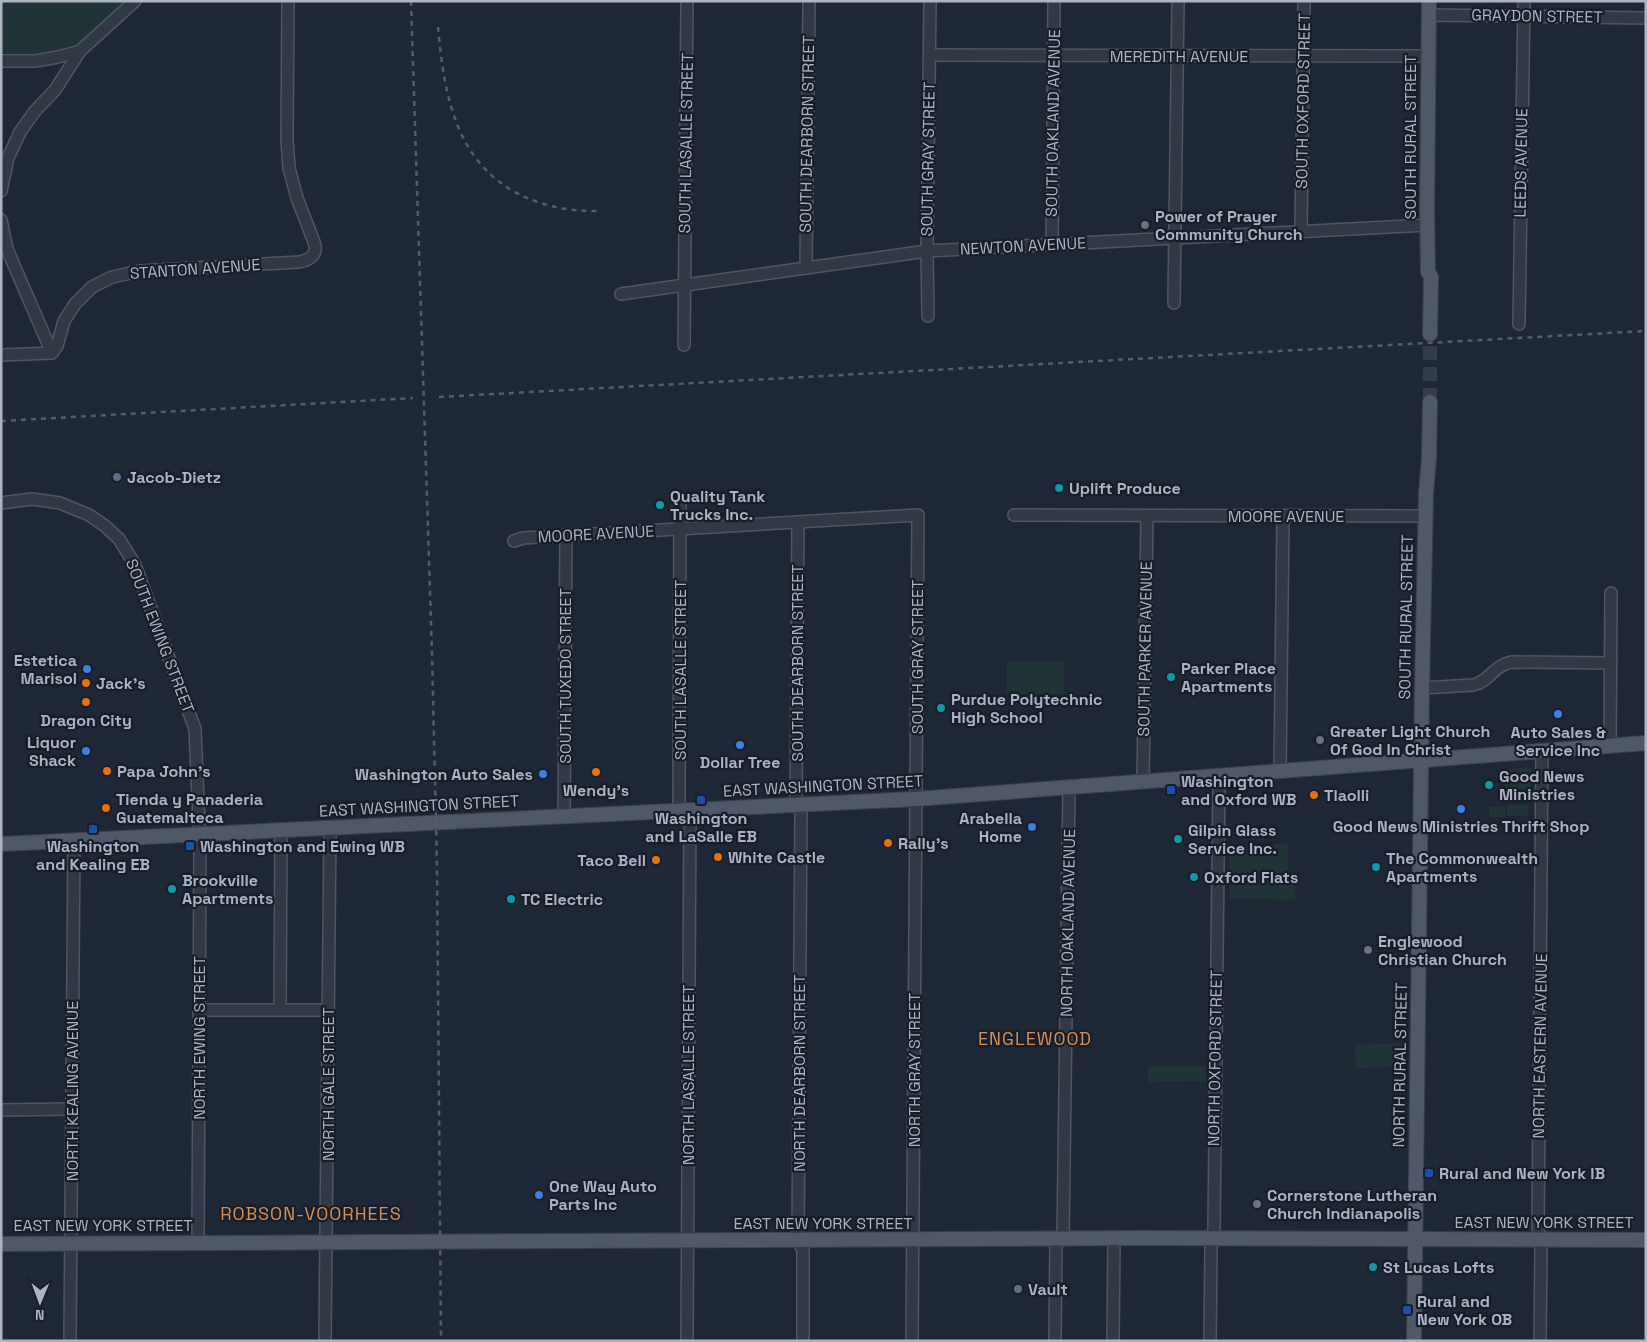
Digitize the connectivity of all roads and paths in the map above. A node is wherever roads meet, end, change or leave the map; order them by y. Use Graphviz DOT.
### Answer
graph roads {
  1 [pos="135,1"];
  2 [pos="288,1"];
  3 [pos="688,1"];
  4 [pos="809,1"];
  5 [pos="930,1"];
  6 [pos="1054,1"];
  7 [pos="1178,1"];
  8 [pos="1304,1"];
  9 [pos="1524,1"];
  10 [pos="1429,8"];
  11 [pos="1524,17"];
  12 [pos="1646,18"];
  13 [pos="80,51"];
  14 [pos="930,55"];
  15 [pos="1303,55"];
  16 [pos="1054,56"];
  17 [pos="1178,56"];
  18 [pos="1428,56"];
  19 [pos="1,61"];
  20 [pos="1,191"];
  21 [pos="1,220"];
  22 [pos="1427,225"];
  23 [pos="1301,231"];
  24 [pos="1176,239"];
  25 [pos="1052,245"];
  26 [pos="927,251"];
  27 [pos="806,268"];
  28 [pos="684,284"];
  29 [pos="621,294"];
  30 [pos="1174,303"];
  31 [pos="928,316"];
  32 [pos="1519,324"];
  33 [pos="1428,333"];
  34 [pos="684,345"];
  35 [pos="52,353"];
  36 [pos="1,355"];
  37 [pos="1427,402"];
  38 [pos="1,503"];
  39 [pos="680,504"];
  40 [pos="918,515"];
  41 [pos="1014,515"];
  42 [pos="1146,516"];
  43 [pos="1283,516"];
  44 [pos="1425,516"];
  45 [pos="798,522"];
  46 [pos="681,529"];
  47 [pos="566,535"];
  48 [pos="514,541"];
  49 [pos="1611,593"];
  50 [pos="1611,663"];
  51 [pos="1422,688"];
  52 [pos="1646,743"];
  53 [pos="1610,746"];
  54 [pos="1542,751"];
  55 [pos="1421,760"];
  56 [pos="1280,771"];
  57 [pos="1219,775"];
  58 [pos="1144,781"];
  59 [pos="1069,786"];
  60 [pos="916,799"];
  61 [pos="798,805"];
  62 [pos="685,810"];
  63 [pos="564,816"];
  64 [pos="330,828"];
  65 [pos="282,830"];
  66 [pos="200,834"];
  67 [pos="74,840"];
  68 [pos="1,844"];
  69 [pos="199,1010"];
  70 [pos="280,1010"];
  71 [pos="328,1010"];
  72 [pos="72,1109"];
  73 [pos="1,1110"];
  74 [pos="1212,1238"];
  75 [pos="1114,1239"];
  76 [pos="1415,1239"];
  77 [pos="1540,1239"];
  78 [pos="913,1240"];
  79 [pos="1060,1240"];
  80 [pos="1646,1240"];
  81 [pos="327,1241"];
  82 [pos="687,1241"];
  83 [pos="798,1241"];
  84 [pos="198,1242"];
  85 [pos="71,1243"];
  86 [pos="1,1244"];
  87 [pos="70,1341"];
  88 [pos="325,1341"];
  89 [pos="687,1341"];
  90 [pos="803,1341"];
  91 [pos="912,1341"];
  92 [pos="1055,1341"];
  93 [pos="1113,1341"];
  94 [pos="1210,1341"];
  95 [pos="1414,1341"];
  96 [pos="1540,1341"];
  1 -- 13 [label="street"];
  2 -- 35 [label="street, STANTON AVENUE"];
  3 -- 28 [label="street, SOUTH LASALLE STREET"];
  4 -- 27 [label="street, SOUTH DEARBORN STREET"];
  5 -- 14 [label="street, SOUTH GRAY STREET"];
  6 -- 16 [label="street, SOUTH OAKLAND AVENUE"];
  7 -- 17 [label="street"];
  8 -- 15 [label="street, SOUTH OXFORD STREET"];
  9 -- 11 [label="street, LEEDS AVENUE"];
  10 -- 11 [label="street, GRAYDON STREET"];
  10 -- 18 [label="main road, SOUTH RURAL STREET"];
  11 -- 12 [label="street, GRAYDON STREET"];
  11 -- 32 [label="street, LEEDS AVENUE"];
  13 -- 19 [label="street"];
  13 -- 20 [label="street"];
  14 -- 16 [label="street, MEREDITH AVENUE"];
  14 -- 26 [label="street, SOUTH GRAY STREET"];
  15 -- 17 [label="street, MEREDITH AVENUE"];
  15 -- 18 [label="street, MEREDITH AVENUE"];
  15 -- 23 [label="street, SOUTH OXFORD STREET"];
  16 -- 17 [label="street, MEREDITH AVENUE"];
  16 -- 25 [label="street, SOUTH OAKLAND AVENUE"];
  17 -- 24 [label="street"];
  18 -- 22 [label="main road, SOUTH RURAL STREET"];
  21 -- 35 [label="street"];
  22 -- 23 [label="street, NEWTON AVENUE"];
  22 -- 33 [label="main road, SOUTH RURAL STREET"];
  23 -- 24 [label="street, NEWTON AVENUE"];
  24 -- 25 [label="street, NEWTON AVENUE"];
  24 -- 30 [label="street"];
  25 -- 26 [label="street, NEWTON AVENUE"];
  26 -- 27 [label="street, NEWTON AVENUE"];
  26 -- 31 [label="street, SOUTH GRAY STREET"];
  27 -- 28 [label="street, NEWTON AVENUE"];
  28 -- 29 [label="street, NEWTON AVENUE"];
  28 -- 34 [label="street, SOUTH LASALLE STREET"];
  35 -- 36 [label="street"];
  37 -- 44 [label="main road, SOUTH RURAL STREET"];
  38 -- 66 [label="street, SOUTH EWING STREET"];
  39 -- 46 [label="street, SOUTH LASALLE STREET"];
  40 -- 45 [label="street, MOORE AVENUE"];
  40 -- 60 [label="street, SOUTH GRAY STREET"];
  41 -- 42 [label="street, MOORE AVENUE"];
  42 -- 43 [label="street, MOORE AVENUE"];
  42 -- 58 [label="street, SOUTH PARKER AVENUE"];
  43 -- 44 [label="street, MOORE AVENUE"];
  43 -- 56 [label="street"];
  44 -- 51 [label="main road, SOUTH RURAL STREET"];
  45 -- 46 [label="street, MOORE AVENUE"];
  45 -- 61 [label="street, SOUTH DEARBORN STREET"];
  46 -- 47 [label="street, MOORE AVENUE"];
  46 -- 62 [label="street, SOUTH LASALLE STREET"];
  47 -- 48 [label="street, MOORE AVENUE"];
  47 -- 63 [label="street, SOUTH TUXEDO STREET"];
  49 -- 50 [label="street"];
  50 -- 51 [label="street"];
  50 -- 53 [label="street"];
  51 -- 55 [label="main road, SOUTH RURAL STREET"];
  52 -- 53 [label="main road, EAST WASHINGTON STREET"];
  53 -- 54 [label="main road, EAST WASHINGTON STREET"];
  54 -- 55 [label="main road, EAST WASHINGTON STREET"];
  54 -- 77 [label="street, NORTH EASTERN AVENUE"];
  55 -- 56 [label="main road, EAST WASHINGTON STREET"];
  55 -- 76 [label="main road, NORTH RURAL STREET"];
  56 -- 57 [label="main road, EAST WASHINGTON STREET"];
  57 -- 58 [label="main road, EAST WASHINGTON STREET"];
  57 -- 74 [label="street, NORTH OXFORD STREET"];
  58 -- 59 [label="main road, EAST WASHINGTON STREET"];
  59 -- 60 [label="main road, EAST WASHINGTON STREET"];
  59 -- 79 [label="street, NORTH OAKLAND AVENUE"];
  60 -- 61 [label="main road, EAST WASHINGTON STREET"];
  60 -- 78 [label="street, NORTH GRAY STREET"];
  61 -- 62 [label="main road, EAST WASHINGTON STREET"];
  61 -- 83 [label="street, NORTH DEARBORN STREET"];
  62 -- 63 [label="main road, EAST WASHINGTON STREET"];
  62 -- 82 [label="street, NORTH LASALLE STREET"];
  63 -- 64 [label="main road, EAST WASHINGTON STREET"];
  64 -- 65 [label="main road, EAST WASHINGTON STREET"];
  64 -- 71 [label="street, NORTH GALE STREET"];
  65 -- 66 [label="main road, EAST WASHINGTON STREET"];
  65 -- 70 [label="street"];
  66 -- 67 [label="main road, EAST WASHINGTON STREET"];
  66 -- 69 [label="street, NORTH EWING STREET"];
  67 -- 68 [label="main road, EAST WASHINGTON STREET"];
  67 -- 72 [label="street, NORTH KEALING AVENUE"];
  69 -- 70 [label="street"];
  69 -- 84 [label="street, NORTH EWING STREET"];
  70 -- 71 [label="street"];
  71 -- 81 [label="street, NORTH GALE STREET"];
  72 -- 73 [label="street"];
  72 -- 85 [label="street, NORTH KEALING AVENUE"];
  74 -- 75 [label="main road, EAST NEW YORK STREET"];
  74 -- 76 [label="main road, EAST NEW YORK STREET"];
  74 -- 94 [label="street, NORTH OXFORD STREET"];
  75 -- 79 [label="main road, EAST NEW YORK STREET"];
  75 -- 93 [label="street"];
  76 -- 77 [label="main road, EAST NEW YORK STREET"];
  76 -- 95 [label="main road, NORTH RURAL STREET"];
  77 -- 80 [label="main road, EAST NEW YORK STREET"];
  77 -- 96 [label="street, NORTH EASTERN AVENUE"];
  78 -- 79 [label="main road, EAST NEW YORK STREET"];
  78 -- 83 [label="main road, EAST NEW YORK STREET"];
  78 -- 91 [label="street, NORTH GRAY STREET"];
  79 -- 92 [label="street, NORTH OAKLAND AVENUE"];
  81 -- 82 [label="main road, EAST NEW YORK STREET"];
  81 -- 84 [label="main road, EAST NEW YORK STREET"];
  81 -- 88 [label="street, NORTH GALE STREET"];
  82 -- 83 [label="main road, EAST NEW YORK STREET"];
  82 -- 89 [label="street, NORTH LASALLE STREET"];
  83 -- 90 [label="street, NORTH DEARBORN STREET"];
  84 -- 85 [label="main road, EAST NEW YORK STREET"];
  85 -- 86 [label="main road, EAST NEW YORK STREET"];
  85 -- 87 [label="street, NORTH KEALING AVENUE"];
}
